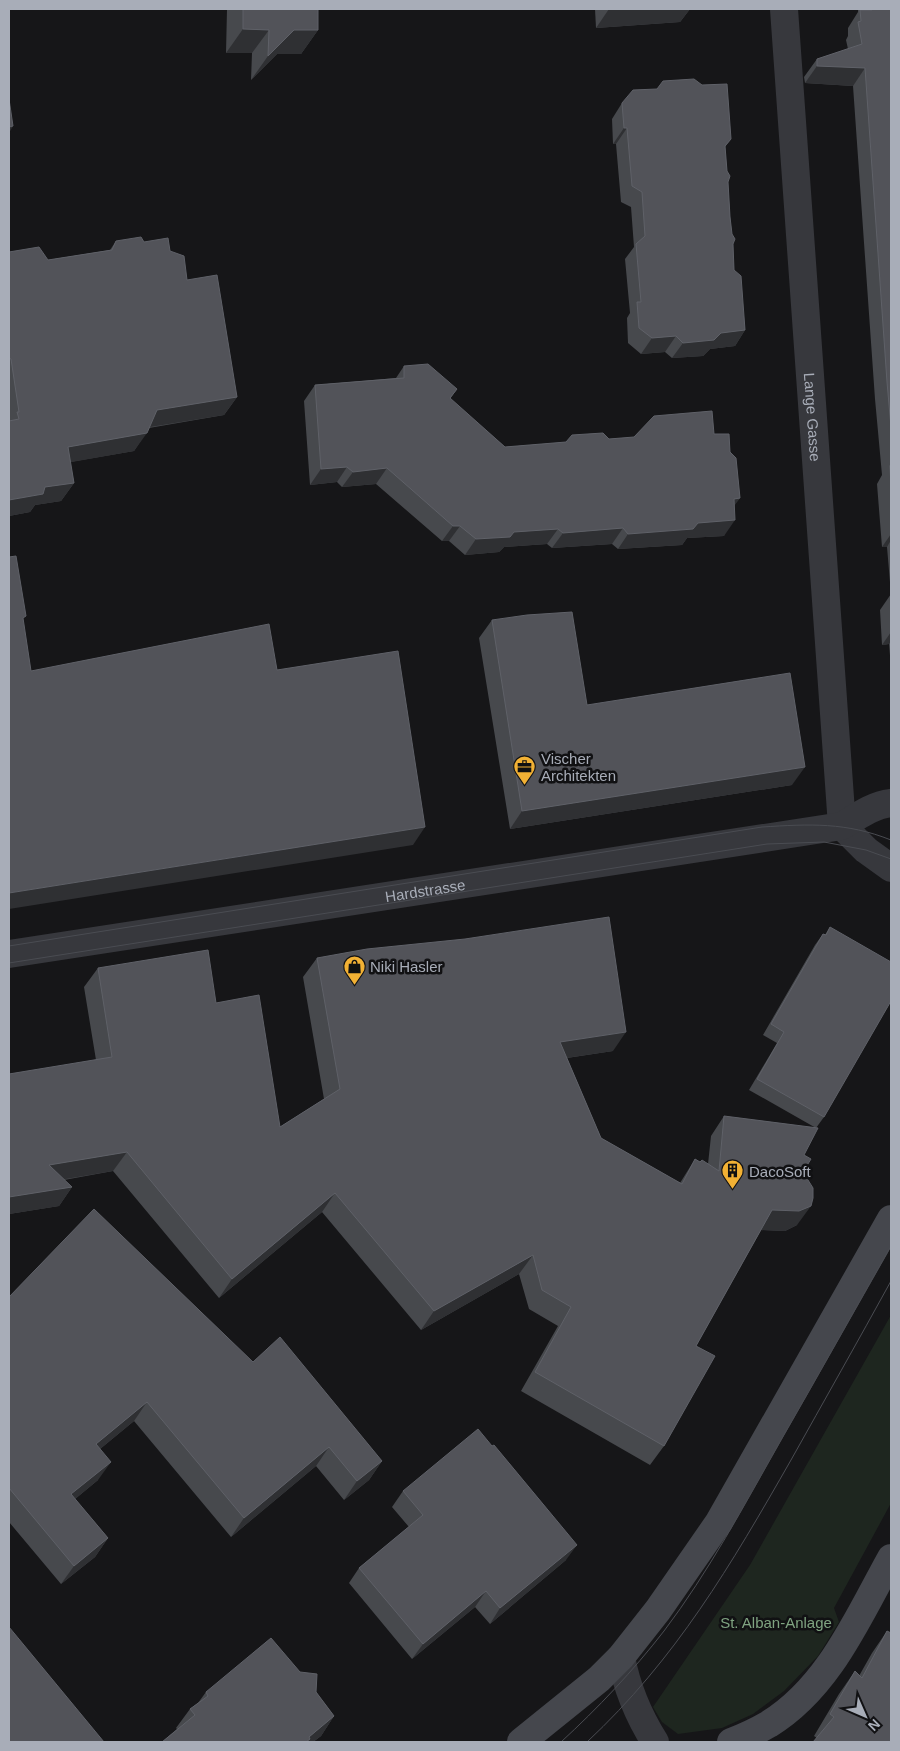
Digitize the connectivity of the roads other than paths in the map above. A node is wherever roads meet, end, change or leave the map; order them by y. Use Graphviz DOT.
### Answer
graph roads {
  1 [pos="784,9"];
  2 [pos="891,803"];
  3 [pos="842,826"];
  4 [pos="891,868"];
  5 [pos="9,954"];
  6 [pos="891,1219"];
  7 [pos="891,1558"];
  8 [pos="621,1657"];
  9 [pos="521,1742"];
  10 [pos="655,1742"];
  11 [pos="731,1742"];
  1 -- 3 [label="street, Lange Gasse"];
  2 -- 3 [label="street, Hardstrasse"];
  3 -- 4 [label="street"];
  3 -- 5 [label="street, Hardstrasse"];
  6 -- 8 [label="main road"];
  7 -- 11 [label="main road"];
  8 -- 9 [label="main road"];
  8 -- 10 [label="street"];
}
